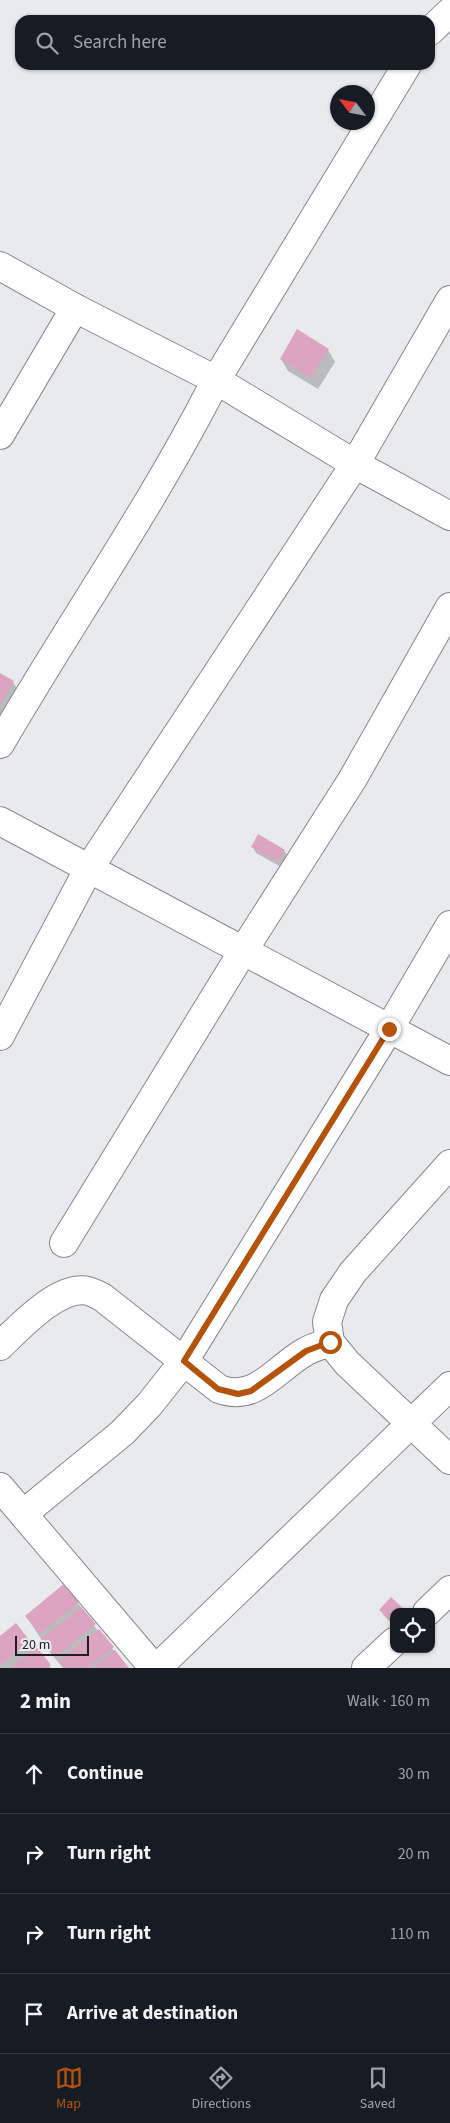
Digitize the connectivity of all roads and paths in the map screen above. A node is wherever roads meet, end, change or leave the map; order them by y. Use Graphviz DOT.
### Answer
graph roads {
  1 [pos="450,12"];
  2 [pos="435,26"];
  3 [pos="404,70"];
  4 [pos="0,266"];
  5 [pos="450,300"];
  6 [pos="75,308"];
  7 [pos="216,380"];
  8 [pos="0,435"];
  9 [pos="355,464"];
  10 [pos="450,516"];
  11 [pos="450,606"];
  12 [pos="0,744"];
  13 [pos="0,821"];
  14 [pos="88,870"];
  15 [pos="450,925"];
  16 [pos="243,952"];
  17 [pos="389,1029"];
  18 [pos="0,1036"];
  19 [pos="450,1061"];
  20 [pos="450,1164"];
  21 [pos="64,1243"];
  22 [pos="330,1342"];
  23 [pos="0,1346"];
  24 [pos="184,1361"];
  25 [pos="450,1386"];
  26 [pos="411,1424"];
  27 [pos="450,1460"];
  28 [pos="0,1487"];
  29 [pos="23,1514"];
  30 [pos="450,1590"];
  31 [pos="431,1608"];
  32 [pos="390,1646"];
  33 [pos="156,1668"];
  34 [pos="366,1668"];
  1 -- 2 [label="street"];
  3 -- 7 [label="street"];
  4 -- 6 [label="street"];
  5 -- 9 [label="street"];
  6 -- 7 [label="street"];
  6 -- 8 [label="street"];
  7 -- 9 [label="street"];
  7 -- 12 [label="street"];
  9 -- 10 [label="street"];
  9 -- 14 [label="street"];
  11 -- 16 [label="street"];
  13 -- 14 [label="street"];
  14 -- 16 [label="street"];
  14 -- 18 [label="street"];
  15 -- 17 [label="street"];
  16 -- 17 [label="street"];
  16 -- 21 [label="street"];
  17 -- 19 [label="street"];
  17 -- 24 [label="street"];
  20 -- 22 [label="street"];
  22 -- 24 [label="street"];
  22 -- 26 [label="street"];
  23 -- 24 [label="street"];
  24 -- 29 [label="street"];
  25 -- 26 [label="street"];
  26 -- 27 [label="street"];
  26 -- 33 [label="street"];
  28 -- 29 [label="street"];
  29 -- 33 [label="street"];
  30 -- 31 [label="street"];
  32 -- 34 [label="street"];
}
